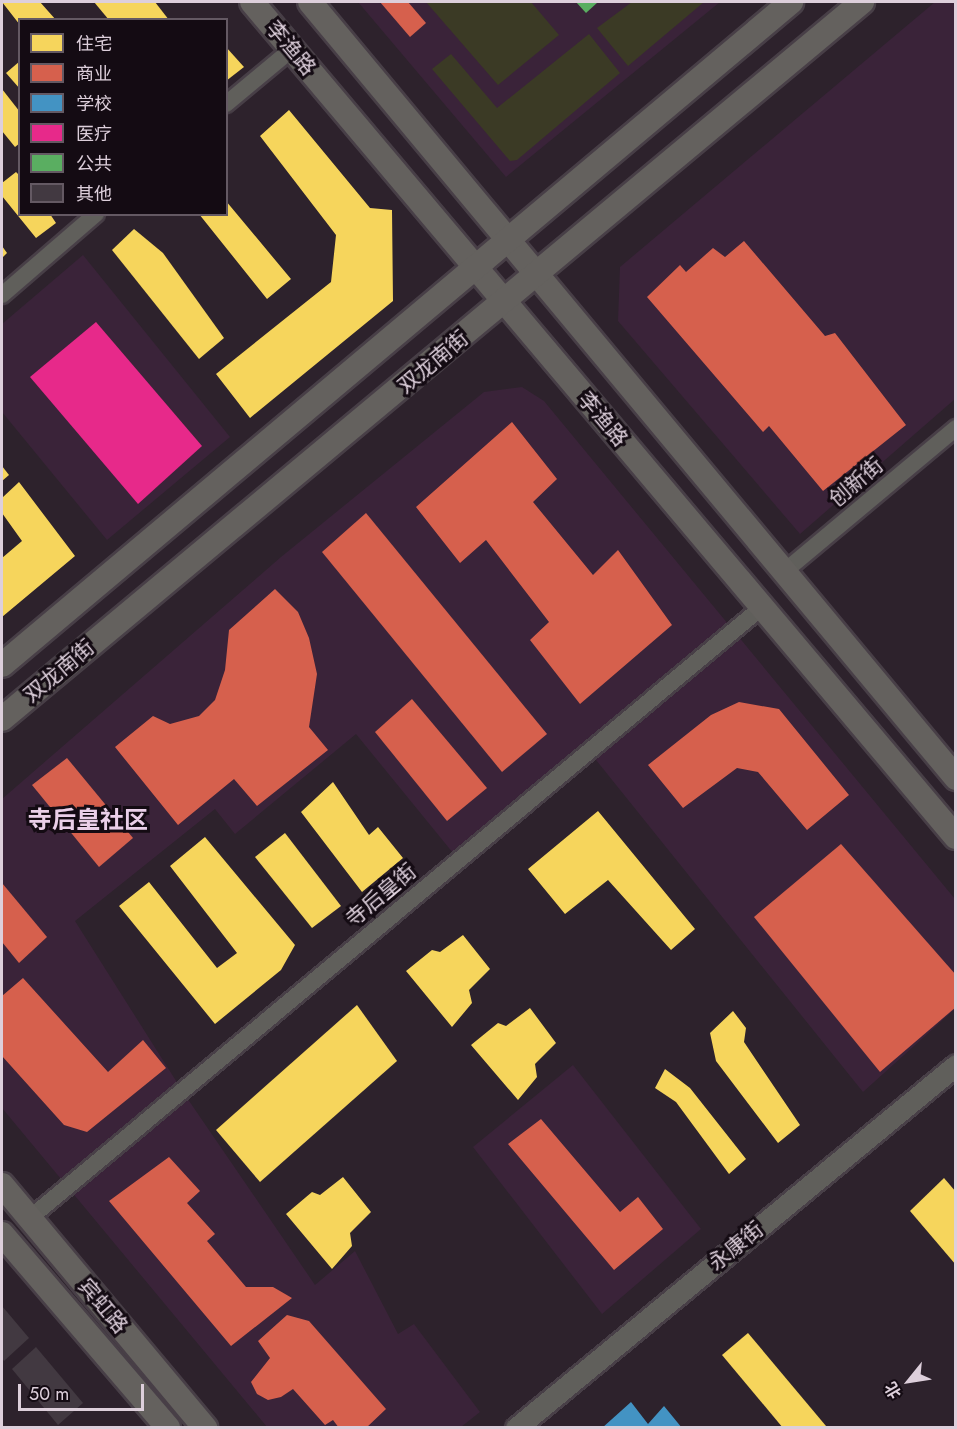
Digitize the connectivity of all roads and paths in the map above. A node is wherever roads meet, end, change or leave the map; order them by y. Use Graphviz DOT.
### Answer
graph roads {
  1 [pos="252,2"];
  2 [pos="310,2"];
  3 [pos="790,2"];
  4 [pos="862,2"];
  5 [pos="292,50"];
  6 [pos="228,102"];
  7 [pos="94,216"];
  8 [pos="509,240"];
  9 [pos="472,267"];
  10 [pos="535,274"];
  11 [pos="2,295"];
  12 [pos="505,303"];
  13 [pos="956,428"];
  14 [pos="785,571"];
  15 [pos="762,607"];
  16 [pos="2,665"];
  17 [pos="2,719"];
  18 [pos="956,778"];
  19 [pos="956,837"];
  20 [pos="956,1065"];
  21 [pos="2,1185"];
  22 [pos="30,1218"];
  23 [pos="2,1234"];
  24 [pos="168,1428"];
  25 [pos="205,1428"];
  26 [pos="516,1428"];
  1 -- 5 [label="main road, 李渔路"];
  2 -- 8 [label="main road, 李渔路"];
  3 -- 8 [label="main road, 双龙南街"];
  4 -- 10 [label="main road, 双龙南街"];
  5 -- 6 [label="street"];
  5 -- 9 [label="main road, 李渔路"];
  7 -- 11 [label="street"];
  8 -- 9 [label="main road, 双龙南街"];
  8 -- 10 [label="main road, 李渔路"];
  9 -- 12 [label="main road, 李渔路"];
  9 -- 16 [label="main road, 双龙南街"];
  10 -- 12 [label="main road, 双龙南街"];
  10 -- 14 [label="main road, 李渔路"];
  12 -- 15 [label="main road, 李渔路"];
  12 -- 17 [label="main road, 双龙南街"];
  13 -- 14 [label="street, 创新街"];
  14 -- 18 [label="main road, 李渔路"];
  15 -- 19 [label="main road, 李渔路"];
  15 -- 22 [label="street, 寺后皇街"];
  20 -- 26 [label="street, 永康街"];
  21 -- 22 [label="main road, 宾虹路"];
  22 -- 25 [label="main road, 宾虹路"];
  23 -- 24 [label="main road, 宾虹路"];
}
